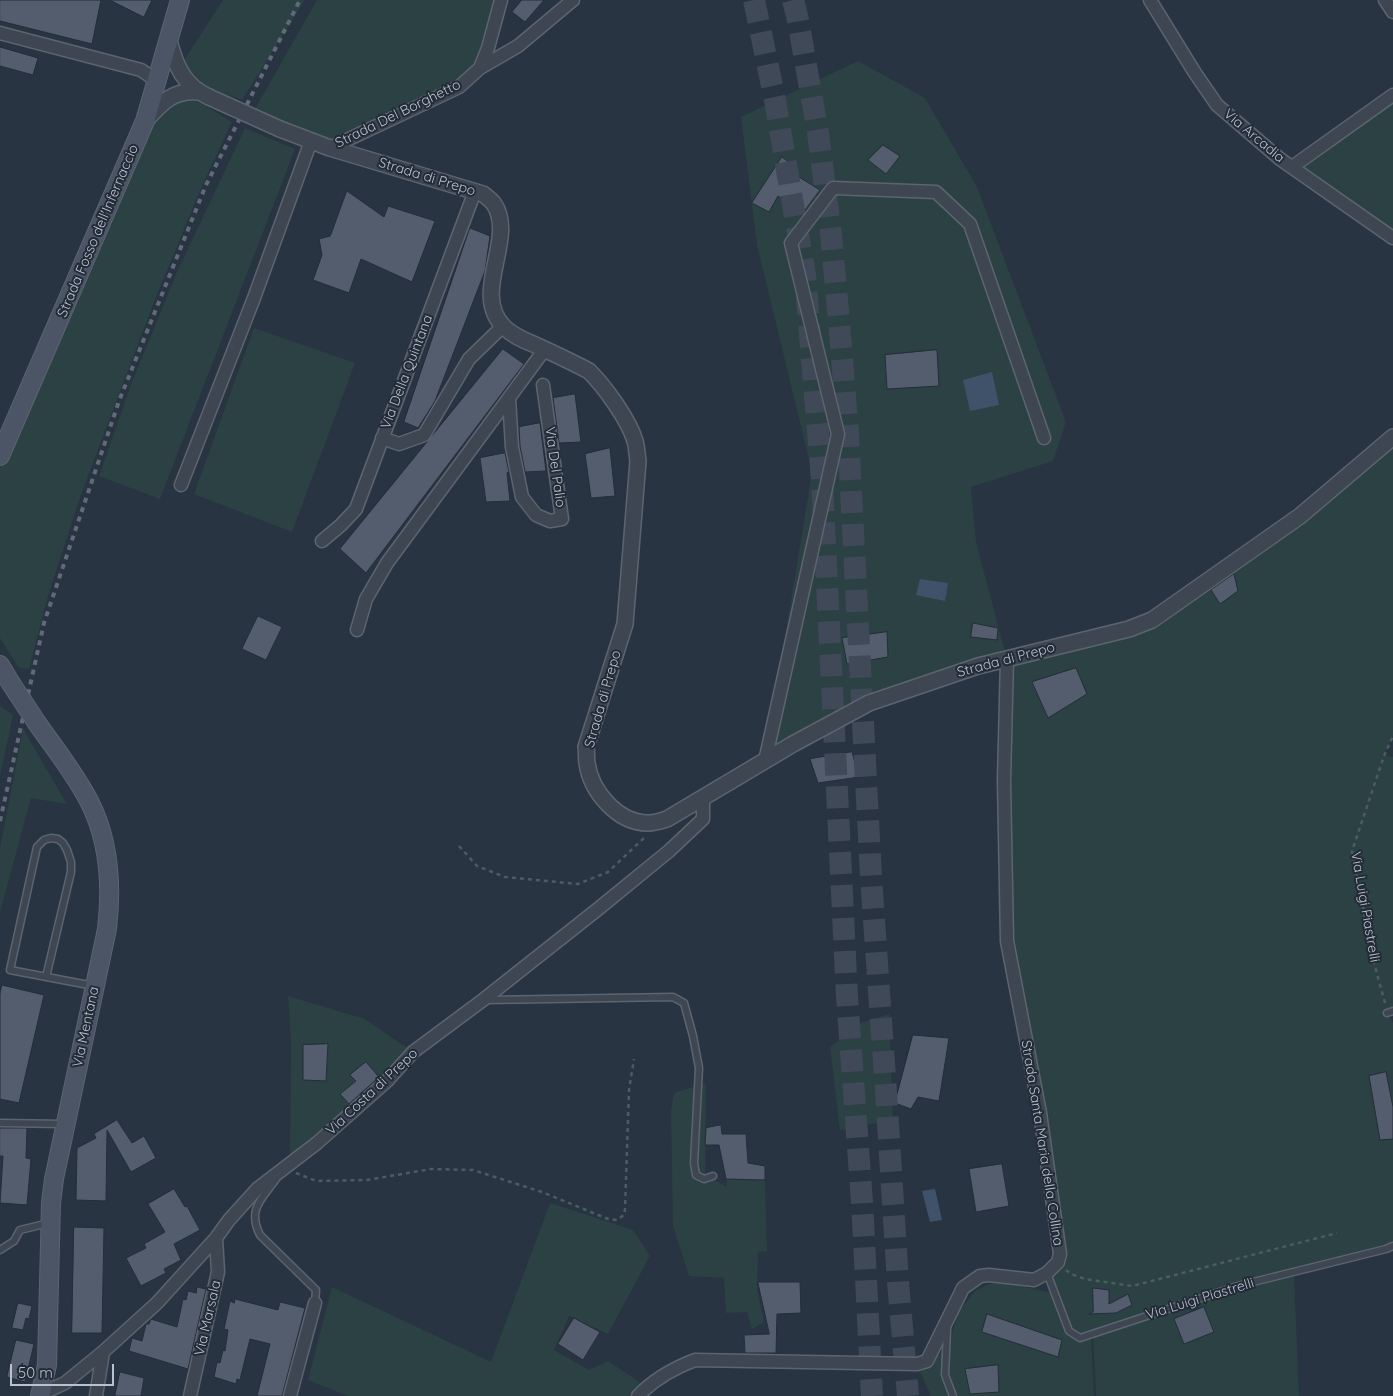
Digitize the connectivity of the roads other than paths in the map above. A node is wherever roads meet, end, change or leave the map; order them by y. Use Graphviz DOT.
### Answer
graph roads {
  1 [pos="180,0"];
  2 [pos="500,0"];
  3 [pos="573,0"];
  4 [pos="1150,0"];
  5 [pos="1385,0"];
  6 [pos="1393,12"];
  7 [pos="0,33"];
  8 [pos="169,40"];
  9 [pos="480,68"];
  10 [pos="157,81"];
  11 [pos="203,95"];
  12 [pos="1393,95"];
  13 [pos="145,121"];
  14 [pos="311,141"];
  15 [pos="330,148"];
  16 [pos="1292,168"];
  17 [pos="475,191"];
  18 [pos="1393,238"];
  19 [pos="503,326"];
  20 [pos="545,349"];
  21 [pos="543,385"];
  22 [pos="510,398"];
  23 [pos="1393,437"];
  24 [pos="382,438"];
  25 [pos="1044,438"];
  26 [pos="0,456"];
  27 [pos="180,486"];
  28 [pos="322,542"];
  29 [pos="357,630"];
  30 [pos="1007,659"];
  31 [pos="0,665"];
  32 [pos="5,678"];
  33 [pos="765,761"];
  34 [pos="703,798"];
  35 [pos="46,977"];
  36 [pos="95,986"];
  37 [pos="483,1000"];
  38 [pos="0,1123"];
  39 [pos="65,1124"];
  40 [pos="287,1166"];
  41 [pos="713,1176"];
  42 [pos="51,1223"];
  43 [pos="216,1238"];
  44 [pos="1393,1246"];
  45 [pos="0,1250"];
  46 [pos="1047,1273"];
  47 [pos="314,1303"];
  48 [pos="948,1322"];
  49 [pos="103,1352"];
  50 [pos="40,1395"];
  51 [pos="96,1396"];
  52 [pos="190,1396"];
  53 [pos="290,1396"];
  54 [pos="638,1396"];
  55 [pos="953,1396"];
  1 -- 8 [label="main road, Strada Fosso dell'Infernaccio"];
  2 -- 9 [label="street, Strada Del Borghetto"];
  3 -- 9 [label="street"];
  4 -- 16 [label="street, Via Arcadia"];
  5 -- 6 [label="street"];
  7 -- 10 [label="street"];
  8 -- 10 [label="main road, Strada Fosso dell'Infernaccio"];
  8 -- 11 [label="street, Strada di Prepo"];
  9 -- 15 [label="street, Strada Del Borghetto"];
  10 -- 13 [label="main road, Strada Fosso dell'Infernaccio"];
  11 -- 13 [label="street"];
  11 -- 14 [label="street, Strada di Prepo, bridge"];
  12 -- 16 [label="street"];
  13 -- 26 [label="main road, Strada Fosso dell'Infernaccio"];
  14 -- 15 [label="street, Strada di Prepo"];
  14 -- 27 [label="street"];
  15 -- 17 [label="street, Strada di Prepo"];
  16 -- 18 [label="street, Via Arcadia"];
  17 -- 19 [label="street, Strada di Prepo"];
  17 -- 24 [label="street, Via Della Quintana"];
  19 -- 20 [label="street, Strada di Prepo"];
  19 -- 24 [label="street"];
  20 -- 22 [label="street"];
  20 -- 34 [label="street, Strada di Prepo"];
  21 -- 22 [label="street, Via Del Palio"];
  22 -- 29 [label="street"];
  23 -- 30 [label="street, Strada di Prepo"];
  24 -- 28 [label="street, Via Della Quintana"];
  25 -- 33 [label="street"];
  30 -- 33 [label="street, Strada di Prepo"];
  30 -- 46 [label="street, Strada Santa Maria della Collina"];
  31 -- 32 [label="main road, Via Mentana"];
  32 -- 36 [label="main road, Via Mentana, bridge"];
  33 -- 34 [label="street, Strada di Prepo"];
  34 -- 37 [label="street, Via Costa di Prepo"];
  35 -- 35 [label="lane"];
  35 -- 36 [label="lane"];
  36 -- 39 [label="main road, Via Mentana"];
  37 -- 40 [label="street, Via Costa di Prepo"];
  37 -- 41 [label="lane"];
  38 -- 39 [label="lane"];
  39 -- 42 [label="main road, Via Mentana"];
  40 -- 43 [label="street, Via Costa di Prepo"];
  40 -- 47 [label="lane"];
  42 -- 45 [label="lane"];
  42 -- 50 [label="main road, Via Mentana"];
  43 -- 49 [label="street, Via Costa di Prepo"];
  43 -- 52 [label="street, Via Marsala"];
  44 -- 46 [label="lane, Via Luigi Piastrelli"];
  46 -- 48 [label="street"];
  47 -- 53 [label="street"];
  48 -- 54 [label="street"];
  48 -- 55 [label="lane"];
  49 -- 50 [label="street, Via Costa di Prepo"];
  49 -- 51 [label="street"];
}
